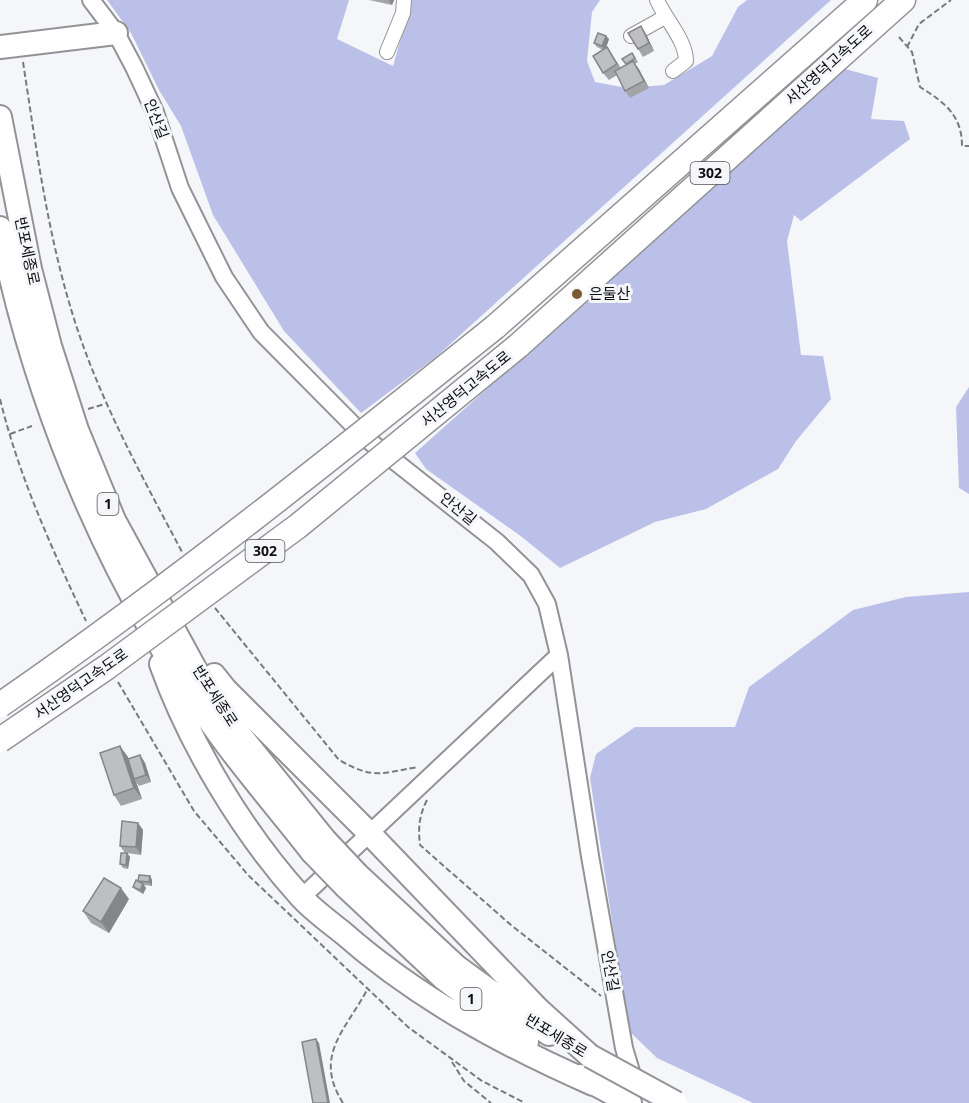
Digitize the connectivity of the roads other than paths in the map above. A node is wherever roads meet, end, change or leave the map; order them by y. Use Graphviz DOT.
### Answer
graph roads {
  1 [pos="91,0"];
  2 [pos="404,0"];
  3 [pos="657,0"];
  4 [pos="865,0"];
  5 [pos="903,0"];
  6 [pos="664,17"];
  7 [pos="116,33"];
  8 [pos="632,36"];
  9 [pos="10,46"];
  10 [pos="387,52"];
  11 [pos="673,71"];
  12 [pos="0,117"];
  13 [pos="0,228"];
  14 [pos="150,605"];
  15 [pos="559,655"];
  16 [pos="0,705"];
  17 [pos="0,740"];
  18 [pos="370,834"];
  19 [pos="352,881"];
  20 [pos="301,898"];
  21 [pos="590,1056"];
  22 [pos="611,1093"];
  23 [pos="641,1103"];
  24 [pos="676,1103"];
  1 -- 7 [label="street, 안산길"];
  2 -- 10 [label="street"];
  3 -- 6 [label="street"];
  4 -- 16 [label="highway, 서산영덕고속도로 / 302, bridge"];
  5 -- 17 [label="highway, 서산영덕고속도로 / 302, bridge"];
  6 -- 8 [label="street"];
  6 -- 11 [label="street"];
  7 -- 9 [label="highway"];
  7 -- 15 [label="street, 안산길"];
  12 -- 14 [label="highway, 반포세종로 / 1"];
  13 -- 14 [label="highway, 반포세종로 / 1"];
  14 -- 18 [label="highway"];
  14 -- 19 [label="highway, 반포세종로 / 1, bridge"];
  14 -- 20 [label="highway"];
  15 -- 18 [label="street"];
  15 -- 23 [label="street, 안산길"];
  18 -- 20 [label="street"];
  18 -- 21 [label="highway"];
  19 -- 21 [label="highway, 반포세종로 / 1"];
  19 -- 22 [label="highway, 반포세종로 / 1"];
  20 -- 22 [label="highway"];
  21 -- 24 [label="highway, 반포세종로 / 1, bridge"];
}
